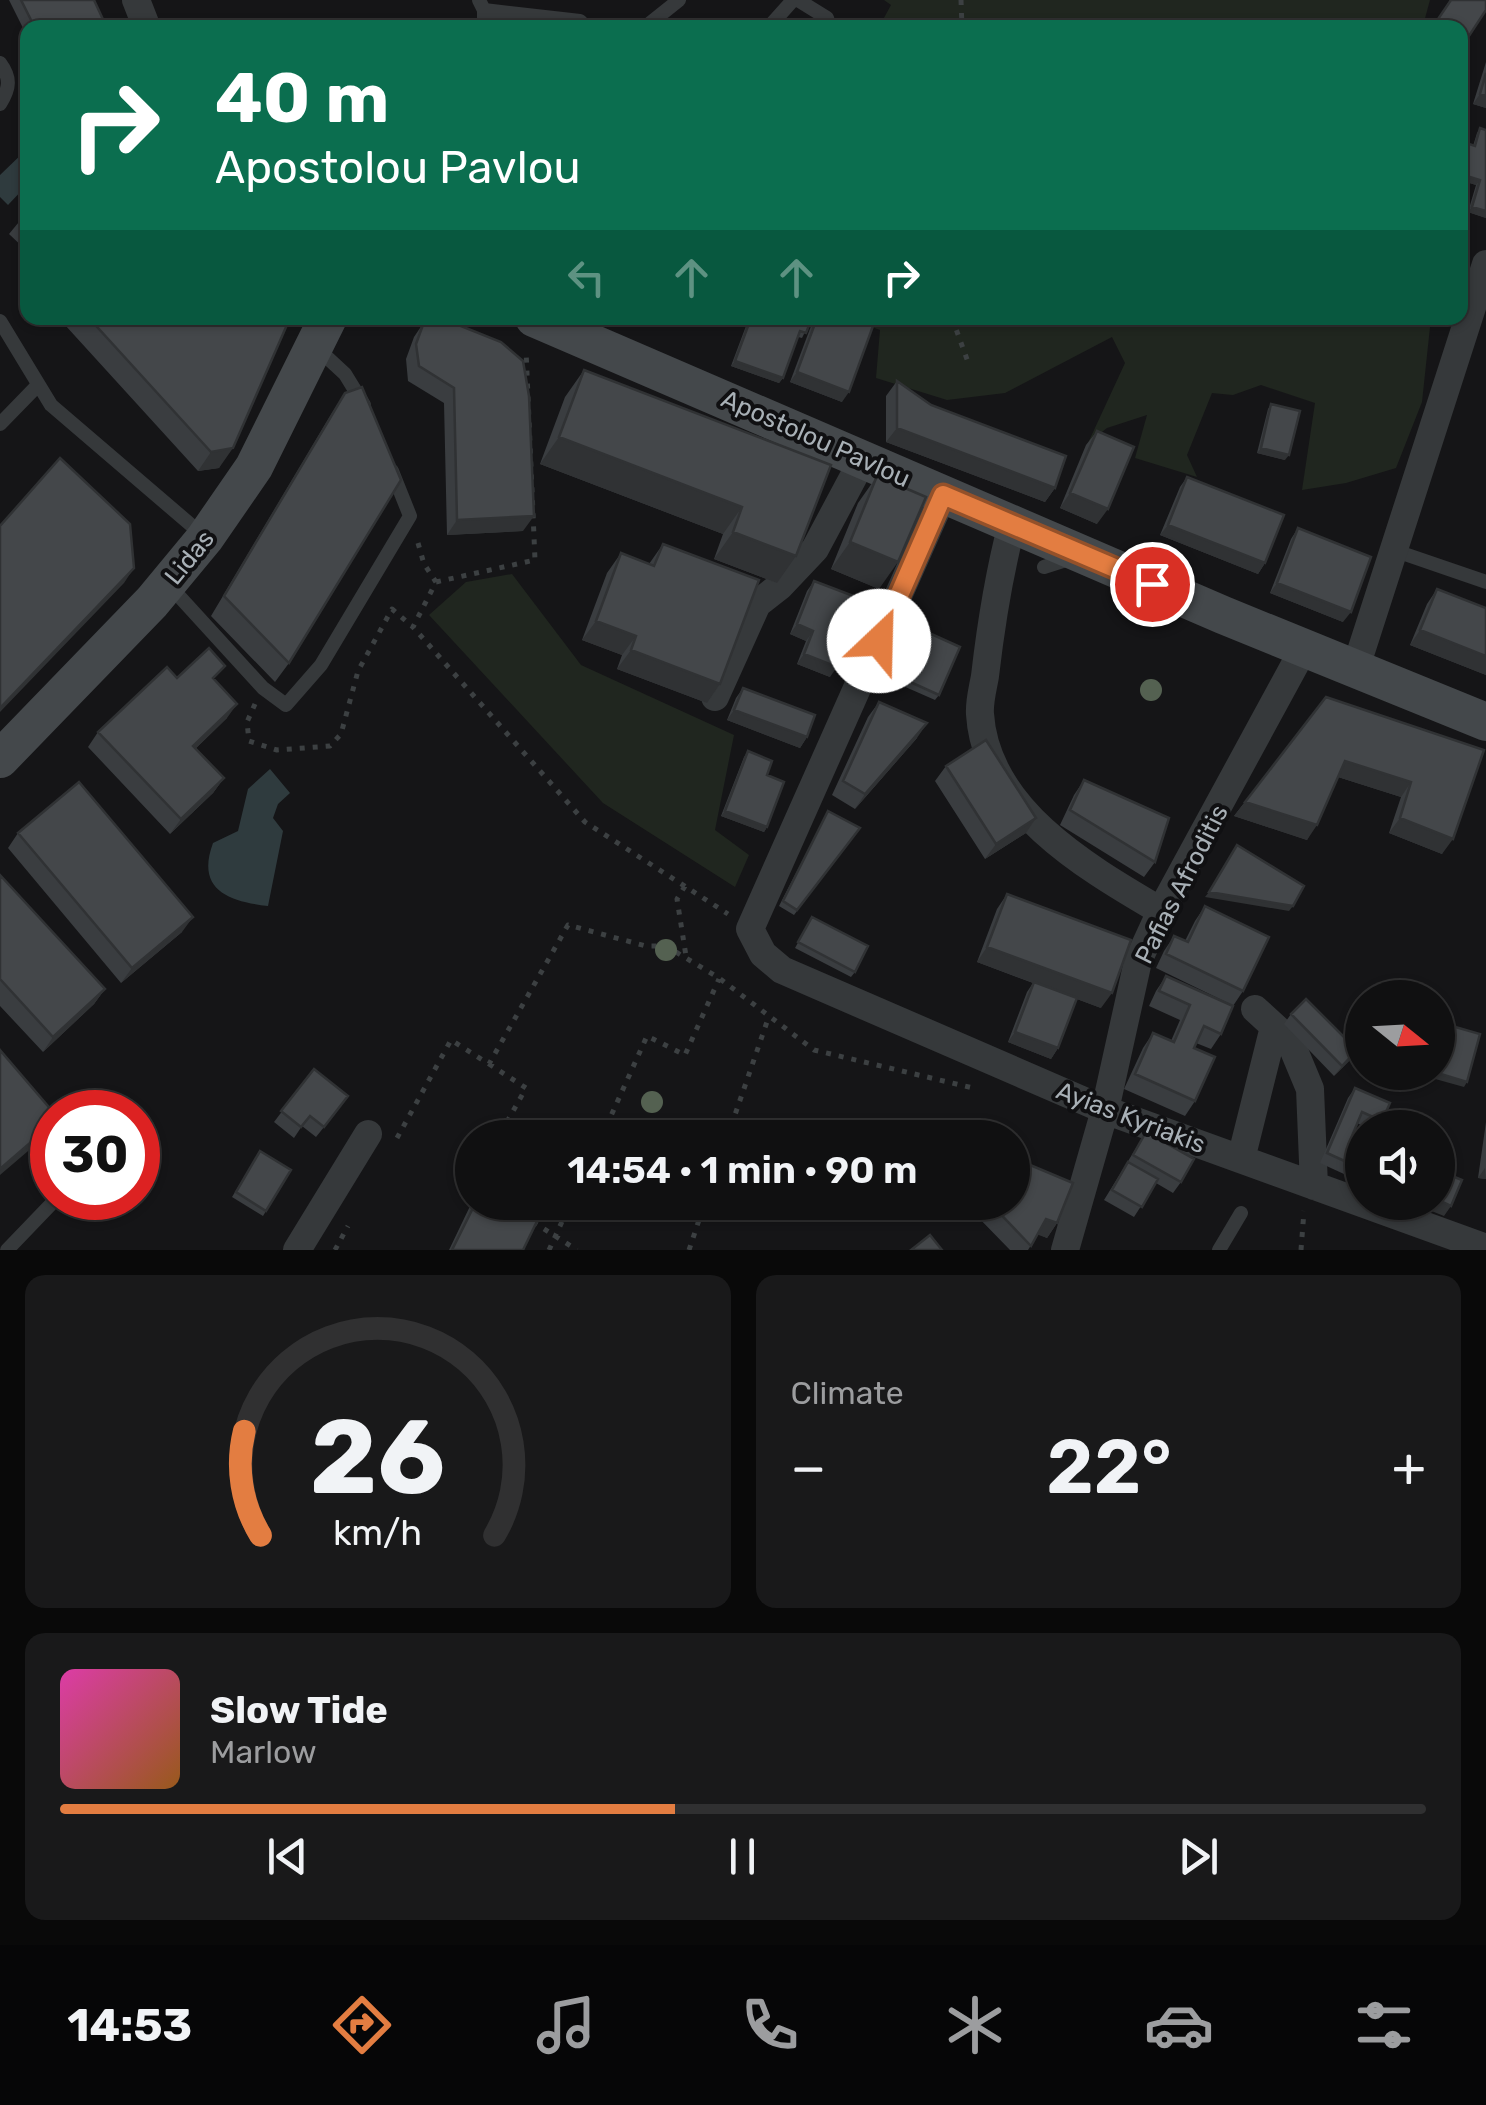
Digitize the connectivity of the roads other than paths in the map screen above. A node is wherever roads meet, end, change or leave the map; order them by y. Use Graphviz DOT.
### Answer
graph roads {
  1 [pos="679,0"];
  2 [pos="795,0"];
  3 [pos="482,5"];
  4 [pos="580,20"];
  5 [pos="654,20"];
  6 [pos="776,20"];
  7 [pos="827,20"];
  8 [pos="0,63"];
  9 [pos="0,104"];
  10 [pos="1486,264"];
  11 [pos="1468,320"];
  12 [pos="0,322"];
  13 [pos="1466,325"];
  14 [pos="530,326"];
  15 [pos="322,332"];
  16 [pos="5,342"];
  17 [pos="38,386"];
  18 [pos="372,418"];
  19 [pos="0,424"];
  20 [pos="384,450"];
  21 [pos="862,459"];
  22 [pos="943,495"];
  23 [pos="1012,524"];
  24 [pos="205,538"];
  25 [pos="1394,550"];
  26 [pos="1081,554"];
  27 [pos="1044,567"];
  28 [pos="1486,582"];
  29 [pos="168,584"];
  30 [pos="1304,648"];
  31 [pos="1355,670"];
  32 [pos="715,698"];
  33 [pos="1486,722"];
  34 [pos="0,759"];
  35 [pos="1161,911"];
  36 [pos="1104,1110"];
  37 [pos="380,1140"];
  38 [pos="1241,1159"];
  39 [pos="1310,1184"];
  40 [pos="1241,1213"];
  41 [pos="36,1220"];
  42 [pos="1486,1248"];
  43 [pos="7,1250"];
  44 [pos="297,1250"];
  45 [pos="1066,1250"];
  46 [pos="1218,1250"];
  1 -- 5 [label="lane"];
  2 -- 6 [label="lane"];
  2 -- 7 [label="lane"];
  3 -- 4 [label="lane"];
  8 -- 9 [label="lane"];
  10 -- 11 [label="street"];
  12 -- 16 [label="lane"];
  13 -- 25 [label="street"];
  14 -- 21 [label="main road, Apostolou Pavlou"];
  15 -- 18 [label="lane"];
  15 -- 24 [label="main road, Lidas"];
  16 -- 17 [label="lane"];
  17 -- 19 [label="lane"];
  17 -- 24 [label="lane"];
  20 -- 29 [label="lane"];
  21 -- 22 [label="main road, Apostolou Pavlou"];
  21 -- 32 [label="street"];
  22 -- 23 [label="main road, Apostolou Pavlou"];
  22 -- 36 [label="street, Ayias Kyriakis"];
  23 -- 26 [label="main road, Apostolou Pavlou"];
  23 -- 35 [label="street"];
  24 -- 29 [label="main road, Lidas"];
  25 -- 28 [label="lane"];
  25 -- 31 [label="street"];
  26 -- 27 [label="lane"];
  26 -- 30 [label="main road, Apostolou Pavlou"];
  29 -- 34 [label="main road, Lidas"];
  30 -- 31 [label="main road, Apostolou Pavlou"];
  30 -- 35 [label="street, Pafias Afroditis"];
  31 -- 33 [label="main road, Apostolou Pavlou"];
  35 -- 36 [label="street, Pafias Afroditis"];
  36 -- 38 [label="street, Ayias Kyriakis"];
  36 -- 45 [label="street, Pafias Afroditis"];
  37 -- 44 [label="street"];
  38 -- 39 [label="street, Ayias Kyriakis"];
  38 -- 39 [label="street"];
  39 -- 42 [label="street, Ayias Kyriakis"];
  40 -- 46 [label="lane"];
  41 -- 43 [label="lane"];
}
